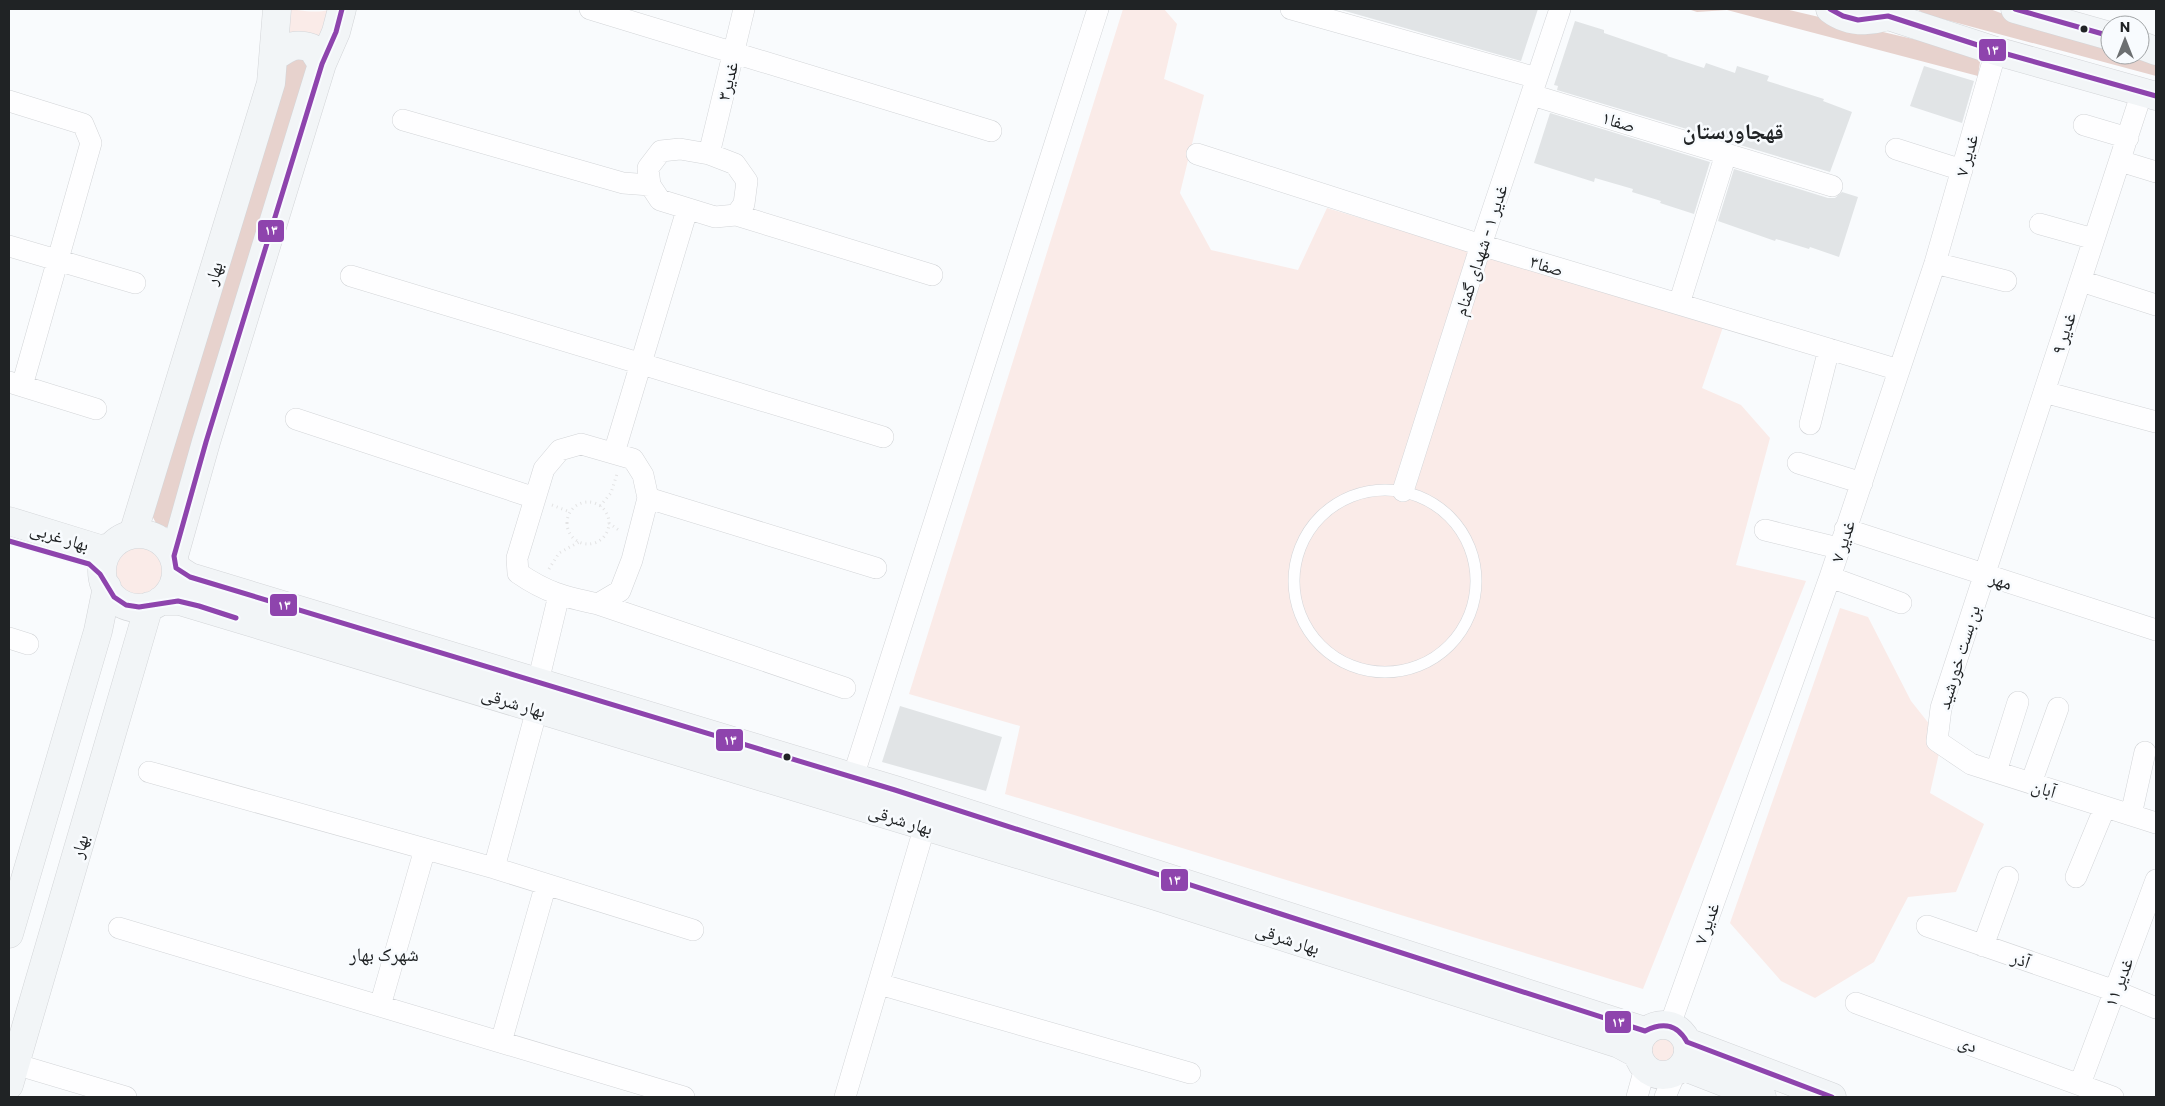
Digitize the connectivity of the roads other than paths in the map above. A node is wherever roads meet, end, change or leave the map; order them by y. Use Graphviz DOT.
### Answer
graph roads {
  1 [pos="277,9"];
  2 [pos="342,9"];
  3 [pos="590,9"];
  4 [pos="744,9"];
  5 [pos="1098,9"];
  6 [pos="1291,9"];
  7 [pos="1560,9"];
  8 [pos="1830,9"];
  9 [pos="2015,9"];
  10 [pos="1894,12"];
  11 [pos="2100,33"];
  12 [pos="1996,51"];
  13 [pos="734,53"];
  14 [pos="274,57"];
  15 [pos="322,64"];
  16 [pos="1534,86"];
  17 [pos="2149,94"];
  18 [pos="9,101"];
  19 [pos="403,120"];
  20 [pos="2084,125"];
  21 [pos="991,131"];
  22 [pos="2128,138"];
  23 [pos="1896,148"];
  24 [pos="709,154"];
  25 [pos="1197,154"];
  26 [pos="2120,161"];
  27 [pos="1724,162"];
  28 [pos="1962,170"];
  29 [pos="2156,172"];
  30 [pos="650,185"];
  31 [pos="1832,186"];
  32 [pos="687,210"];
  33 [pos="736,215"];
  34 [pos="2040,224"];
  35 [pos="2094,239"];
  36 [pos="1481,245"];
  37 [pos="9,246"];
  38 [pos="58,261"];
  39 [pos="1935,263"];
  40 [pos="351,276"];
  41 [pos="932,276"];
  42 [pos="2006,281"];
  43 [pos="2081,281"];
  44 [pos="135,283"];
  45 [pos="1679,304"];
  46 [pos="2156,305"];
  47 [pos="1829,349"];
  48 [pos="640,364"];
  49 [pos="1899,370"];
  50 [pos="15,384"];
  51 [pos="2044,392"];
  52 [pos="96,409"];
  53 [pos="296,420"];
  54 [pos="2156,422"];
  55 [pos="1810,424"];
  56 [pos="883,438"];
  57 [pos="614,453"];
  58 [pos="1798,463"];
  59 [pos="1862,483"];
  60 [pos="1403,491"];
  61 [pos="535,498"];
  62 [pos="648,498"];
  63 [pos="9,521"];
  64 [pos="1765,530"];
  65 [pos="1842,539"];
  66 [pos="122,540"];
  67 [pos="9,541"];
  68 [pos="175,562"];
  69 [pos="876,568"];
  70 [pos="1984,574"];
  71 [pos="1830,576"];
  72 [pos="105,582"];
  73 [pos="559,596"];
  74 [pos="155,603"];
  75 [pos="1900,603"];
  76 [pos="598,604"];
  77 [pos="2156,630"];
  78 [pos="845,688"];
  79 [pos="538,696"];
  80 [pos="2018,702"];
  81 [pos="2058,708"];
  82 [pos="1937,741"];
  83 [pos="2145,752"];
  84 [pos="149,772"];
  85 [pos="1996,772"];
  86 [pos="853,778"];
  87 [pos="2031,783"];
  88 [pos="2105,807"];
  89 [pos="928,814"];
  90 [pos="2131,815"];
  91 [pos="2156,823"];
  92 [pos="425,849"];
  93 [pos="494,868"];
  94 [pos="2008,877"];
  95 [pos="2076,877"];
  96 [pos="2156,880"];
  97 [pos="546,884"];
  98 [pos="1927,926"];
  99 [pos="119,928"];
  100 [pos="693,930"];
  101 [pos="9,934"];
  102 [pos="1983,946"];
  103 [pos="879,984"];
  104 [pos="2115,991"];
  105 [pos="1856,1003"];
  106 [pos="380,1006"];
  107 [pos="2156,1008"];
  108 [pos="501,1042"];
  109 [pos="1663,1051"];
  110 [pos="1190,1073"];
  111 [pos="12,1075"];
  112 [pos="2081,1091"];
  113 [pos="126,1097"];
  114 [pos="684,1097"];
  115 [pos="845,1097"];
  116 [pos="1638,1097"];
  117 [pos="1665,1097"];
  118 [pos="1762,1097"];
  119 [pos="1832,1097"];
  120 [pos="2062,1097"];
  121 [pos="2113,1097"];
  1 -- 14 [label="street, بهار"];
  2 -- 15 [label="street"];
  3 -- 13 [label="street"];
  4 -- 13 [label="street, غدیر۳"];
  5 -- 86 [label="street"];
  6 -- 16 [label="street, صفا۱"];
  7 -- 16 [label="street, غدیر ۱ - شهدای گمنام"];
  8 -- 10 [label="street"];
  9 -- 11 [label="street"];
  10 -- 12 [label="street"];
  12 -- 17 [label="street"];
  12 -- 28 [label="street, غدیر ۷"];
  13 -- 21 [label="street"];
  13 -- 24 [label="street, غدیر۳"];
  14 -- 15 [label="street"];
  14 -- 66 [label="street, بهار"];
  15 -- 68 [label="street"];
  16 -- 27 [label="street, صفا۱"];
  16 -- 36 [label="street, غدیر ۱ - شهدای گمنام"];
  17 -- 22 [label="street, غدیر ۹"];
  18 -- 38 [label="street"];
  19 -- 30 [label="street"];
  20 -- 22 [label="street"];
  22 -- 26 [label="street, غدیر ۹"];
  23 -- 28 [label="street"];
  24 -- 30 [label="street"];
  24 -- 33 [label="street"];
  25 -- 36 [label="street, صفا۳"];
  26 -- 29 [label="street"];
  26 -- 35 [label="street, غدیر ۹"];
  27 -- 31 [label="street, صفا۱"];
  27 -- 45 [label="street"];
  28 -- 39 [label="street, غدیر ۷"];
  30 -- 32 [label="street"];
  32 -- 33 [label="street"];
  32 -- 48 [label="street"];
  33 -- 41 [label="street"];
  34 -- 35 [label="street"];
  35 -- 43 [label="street, غدیر ۹"];
  36 -- 45 [label="street, صفا۳"];
  36 -- 60 [label="street, غدیر ۱ - شهدای گمنام"];
  37 -- 38 [label="street"];
  38 -- 44 [label="street"];
  38 -- 50 [label="street"];
  39 -- 42 [label="street"];
  39 -- 49 [label="street, غدیر ۷"];
  40 -- 48 [label="street"];
  43 -- 46 [label="street"];
  43 -- 51 [label="street, غدیر ۹"];
  45 -- 47 [label="street, صفا۳"];
  47 -- 49 [label="street, صفا۳"];
  47 -- 55 [label="street"];
  48 -- 56 [label="street"];
  48 -- 57 [label="street"];
  49 -- 59 [label="street, غدیر ۷"];
  50 -- 52 [label="street"];
  51 -- 54 [label="street"];
  51 -- 70 [label="street, غدیر ۹"];
  53 -- 61 [label="street"];
  57 -- 61 [label="street"];
  57 -- 62 [label="street"];
  58 -- 59 [label="street"];
  59 -- 65 [label="street, غدیر ۷"];
  60 -- 60 [label="lane"];
  61 -- 73 [label="street"];
  62 -- 69 [label="street"];
  62 -- 76 [label="street"];
  63 -- 66 [label="street, بهار غربی"];
  64 -- 65 [label="street, مهر"];
  65 -- 70 [label="street, مهر"];
  65 -- 71 [label="street, غدیر ۷"];
  66 -- 68 [label="street"];
  66 -- 72 [label="street"];
  67 -- 72 [label="street, بهار غربی"];
  68 -- 74 [label="street"];
  68 -- 79 [label="street, بهار شرقی"];
  70 -- 77 [label="street, مهر"];
  70 -- 82 [label="street, بن بست خورشید"];
  71 -- 75 [label="street"];
  71 -- 109 [label="street, غدیر ۷"];
  72 -- 74 [label="street"];
  72 -- 101 [label="street"];
  73 -- 76 [label="street"];
  73 -- 79 [label="street"];
  74 -- 79 [label="street, بهار شرقی"];
  74 -- 111 [label="street, بهار"];
  76 -- 78 [label="street"];
  79 -- 86 [label="street, بهار شرقی"];
  79 -- 89 [label="street, بهار شرقی"];
  79 -- 93 [label="street"];
  80 -- 85 [label="street"];
  81 -- 87 [label="street"];
  82 -- 85 [label="street, آبان"];
  83 -- 90 [label="street"];
  84 -- 92 [label="street"];
  85 -- 87 [label="street, آبان"];
  86 -- 89 [label="street, بهار شرقی"];
  87 -- 88 [label="street, آبان"];
  88 -- 90 [label="street, آبان"];
  88 -- 95 [label="street"];
  89 -- 103 [label="street"];
  89 -- 109 [label="street, بهار شرقی"];
  90 -- 91 [label="street, آبان"];
  92 -- 93 [label="street"];
  92 -- 106 [label="street"];
  93 -- 97 [label="street"];
  94 -- 102 [label="street"];
  96 -- 104 [label="street, غدیر ۱۱"];
  97 -- 100 [label="street"];
  97 -- 108 [label="street"];
  98 -- 102 [label="street, آذر"];
  99 -- 106 [label="street"];
  102 -- 104 [label="street, آذر"];
  103 -- 110 [label="street"];
  103 -- 115 [label="street"];
  104 -- 107 [label="street, آذر"];
  104 -- 112 [label="street, غدیر ۱۱"];
  105 -- 112 [label="street, دی"];
  106 -- 108 [label="street"];
  108 -- 114 [label="street"];
  109 -- 116 [label="street"];
  109 -- 117 [label="street"];
  109 -- 118 [label="street"];
  109 -- 119 [label="street"];
  111 -- 113 [label="street"];
  112 -- 120 [label="street"];
  112 -- 121 [label="street, دی"];
}
